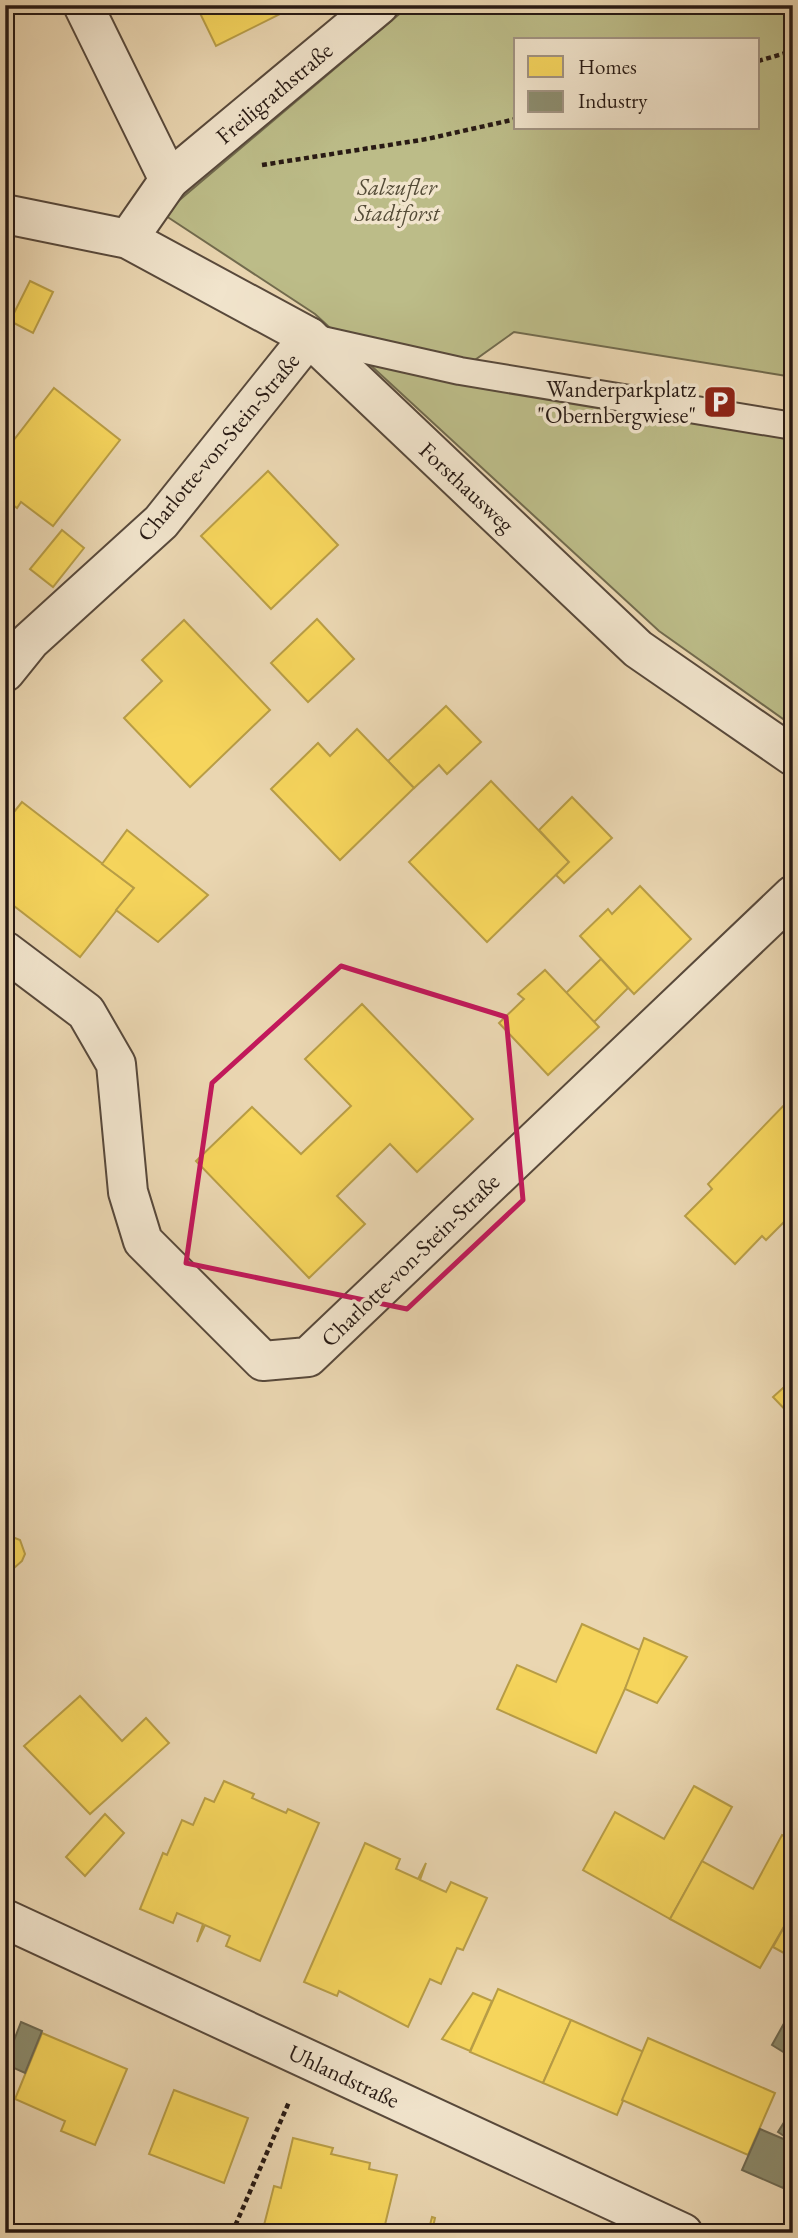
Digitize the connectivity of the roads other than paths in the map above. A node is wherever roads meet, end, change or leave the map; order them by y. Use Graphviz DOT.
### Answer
graph roads {
  1 [pos="83,5"];
  2 [pos="379,5"];
  3 [pos="169,180"];
  4 [pos="5,214"];
  5 [pos="128,239"];
  6 [pos="309,337"];
  7 [pos="793,426"];
  8 [pos="5,672"];
  9 [pos="793,756"];
  10 [pos="793,895"];
  11 [pos="5,951"];
  12 [pos="5,1919"];
  13 [pos="683,2233"];
  1 -- 3 [label="street"];
  2 -- 3 [label="street, Freiligrathstraße"];
  3 -- 5 [label="street, Freiligrathstraße"];
  4 -- 5 [label="street, Forsthausweg"];
  5 -- 6 [label="street, Forsthausweg"];
  6 -- 7 [label="lane"];
  6 -- 8 [label="street, Charlotte-von-Stein-Straße"];
  6 -- 9 [label="street, Forsthausweg"];
  10 -- 11 [label="street, Charlotte-von-Stein-Straße"];
  12 -- 13 [label="street, Uhlandstraße"];
}
